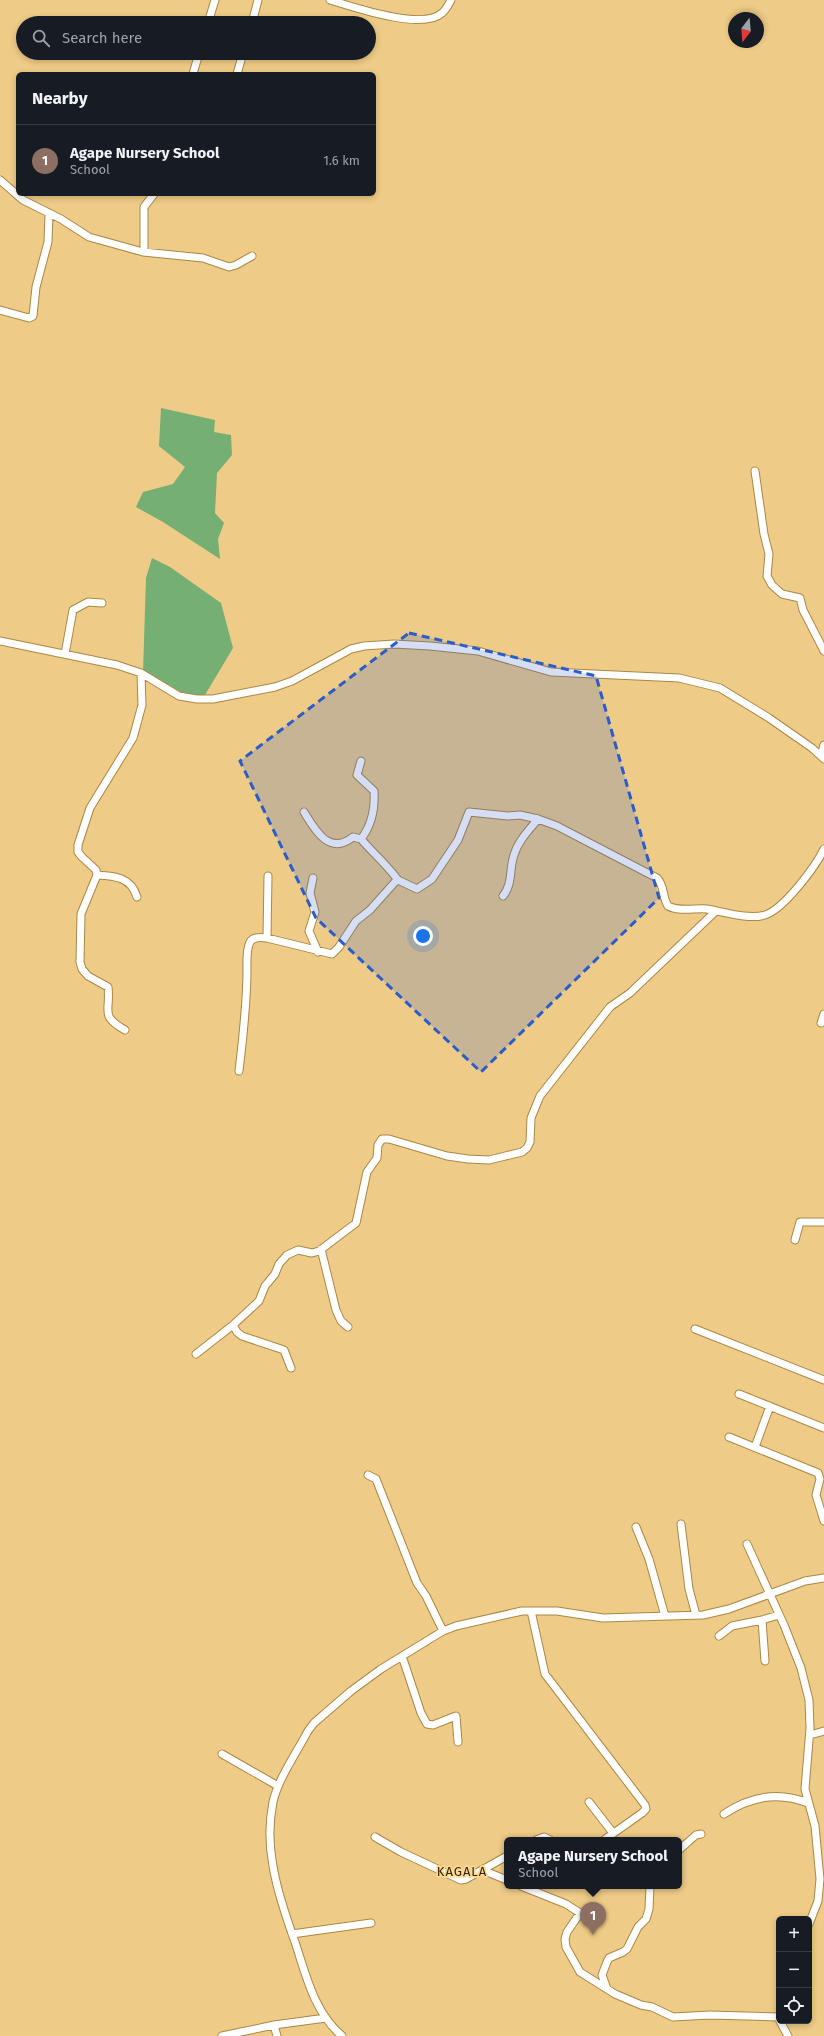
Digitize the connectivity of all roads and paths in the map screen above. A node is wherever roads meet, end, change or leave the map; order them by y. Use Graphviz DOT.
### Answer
graph roads {
  1 [pos="215,0"];
  2 [pos="258,0"];
  3 [pos="330,0"];
  4 [pos="451,0"];
  5 [pos="210,16"];
  6 [pos="254,16"];
  7 [pos="197,60"];
  8 [pos="241,60"];
  9 [pos="194,72"];
  10 [pos="238,72"];
  11 [pos="0,180"];
  12 [pos="16,191"];
  13 [pos="22,196"];
  14 [pos="152,196"];
  15 [pos="49,214"];
  16 [pos="144,252"];
  17 [pos="252,256"];
  18 [pos="0,310"];
  19 [pos="755,471"];
  20 [pos="102,603"];
  21 [pos="0,641"];
  22 [pos="824,651"];
  23 [pos="65,654"];
  24 [pos="141,673"];
  25 [pos="824,745"];
  26 [pos="823,757"];
  27 [pos="361,761"];
  28 [pos="304,812"];
  29 [pos="538,819"];
  30 [pos="361,839"];
  31 [pos="824,849"];
  32 [pos="97,875"];
  33 [pos="268,876"];
  34 [pos="313,878"];
  35 [pos="398,880"];
  36 [pos="503,896"];
  37 [pos="138,897"];
  38 [pos="716,911"];
  39 [pos="267,938"];
  40 [pos="318,952"];
  41 [pos="824,1014"];
  42 [pos="821,1023"];
  43 [pos="125,1030"];
  44 [pos="239,1071"];
  45 [pos="824,1222"];
  46 [pos="795,1240"];
  47 [pos="322,1249"];
  48 [pos="233,1325"];
  49 [pos="348,1327"];
  50 [pos="695,1329"];
  51 [pos="196,1354"];
  52 [pos="291,1368"];
  53 [pos="824,1380"];
  54 [pos="739,1394"];
  55 [pos="770,1406"];
  56 [pos="824,1428"];
  57 [pos="729,1437"];
  58 [pos="755,1447"];
  59 [pos="368,1475"];
  60 [pos="824,1521"];
  61 [pos="681,1524"];
  62 [pos="636,1527"];
  63 [pos="747,1544"];
  64 [pos="824,1578"];
  65 [pos="770,1594"];
  66 [pos="531,1612"];
  67 [pos="696,1615"];
  68 [pos="779,1615"];
  69 [pos="665,1616"];
  70 [pos="762,1620"];
  71 [pos="443,1631"];
  72 [pos="719,1636"];
  73 [pos="402,1656"];
  74 [pos="765,1661"];
  75 [pos="824,1731"];
  76 [pos="810,1734"];
  77 [pos="458,1742"];
  78 [pos="222,1754"];
  79 [pos="278,1786"];
  80 [pos="589,1802"];
  81 [pos="808,1804"];
  82 [pos="724,1814"];
  83 [pos="613,1833"];
  84 [pos="701,1834"];
  85 [pos="375,1837"];
  86 [pos="608,1837"];
  87 [pos="682,1848"];
  88 [pos="821,1851"];
  89 [pos="504,1858"];
  90 [pos="482,1870"];
  91 [pos="504,1879"];
  92 [pos="529,1889"];
  93 [pos="650,1889"];
  94 [pos="812,1916"];
  95 [pos="371,1923"];
  96 [pos="292,1934"];
  97 [pos="606,1989"];
  98 [pos="326,2018"];
  99 [pos="776,2018"];
  100 [pos="782,2024"];
  101 [pos="274,2025"];
  102 [pos="222,2036"];
  103 [pos="277,2036"];
  104 [pos="342,2036"];
  105 [pos="788,2036"];
  1 -- 5 [label="street"];
  2 -- 6 [label="street"];
  3 -- 4 [label="street"];
  7 -- 9 [label="street"];
  8 -- 10 [label="street"];
  11 -- 12 [label="street"];
  13 -- 15 [label="street"];
  14 -- 16 [label="street"];
  15 -- 16 [label="street"];
  15 -- 18 [label="street"];
  16 -- 17 [label="street"];
  19 -- 22 [label="street"];
  20 -- 23 [label="street"];
  21 -- 23 [label="street"];
  23 -- 24 [label="street"];
  24 -- 26 [label="street"];
  24 -- 32 [label="street"];
  25 -- 26 [label="street"];
  27 -- 30 [label="street"];
  28 -- 30 [label="street"];
  29 -- 35 [label="street"];
  29 -- 36 [label="street"];
  29 -- 38 [label="street"];
  30 -- 35 [label="street"];
  31 -- 38 [label="street"];
  32 -- 37 [label="street"];
  32 -- 43 [label="street"];
  33 -- 39 [label="street"];
  34 -- 40 [label="street"];
  35 -- 40 [label="street"];
  38 -- 47 [label="street"];
  39 -- 40 [label="street"];
  39 -- 44 [label="street"];
  41 -- 42 [label="street"];
  45 -- 46 [label="street"];
  47 -- 48 [label="street"];
  47 -- 49 [label="street"];
  48 -- 51 [label="street"];
  48 -- 52 [label="street"];
  50 -- 53 [label="street"];
  54 -- 55 [label="street"];
  55 -- 56 [label="street"];
  55 -- 58 [label="street"];
  57 -- 58 [label="street"];
  58 -- 60 [label="street"];
  59 -- 71 [label="street"];
  61 -- 67 [label="street"];
  62 -- 69 [label="street"];
  63 -- 65 [label="street"];
  64 -- 65 [label="street"];
  65 -- 67 [label="street"];
  65 -- 68 [label="street"];
  66 -- 69 [label="street"];
  66 -- 71 [label="street"];
  66 -- 83 [label="street"];
  67 -- 69 [label="street"];
  68 -- 70 [label="street"];
  68 -- 76 [label="street"];
  70 -- 72 [label="street"];
  70 -- 74 [label="street"];
  71 -- 73 [label="street"];
  73 -- 77 [label="street"];
  73 -- 79 [label="street"];
  75 -- 76 [label="street"];
  76 -- 81 [label="street"];
  78 -- 79 [label="street"];
  79 -- 96 [label="street"];
  80 -- 83 [label="street"];
  81 -- 82 [label="street"];
  81 -- 88 [label="street"];
  83 -- 86 [label="street"];
  84 -- 87 [label="street"];
  85 -- 90 [label="street"];
  88 -- 94 [label="street"];
  89 -- 90 [label="street"];
  90 -- 91 [label="street"];
  92 -- 97 [label="street"];
  93 -- 97 [label="street"];
  95 -- 96 [label="street"];
  96 -- 98 [label="street"];
  97 -- 99 [label="street"];
  98 -- 101 [label="street"];
  98 -- 104 [label="street"];
  100 -- 105 [label="street"];
  101 -- 102 [label="street"];
  101 -- 103 [label="street"];
}
